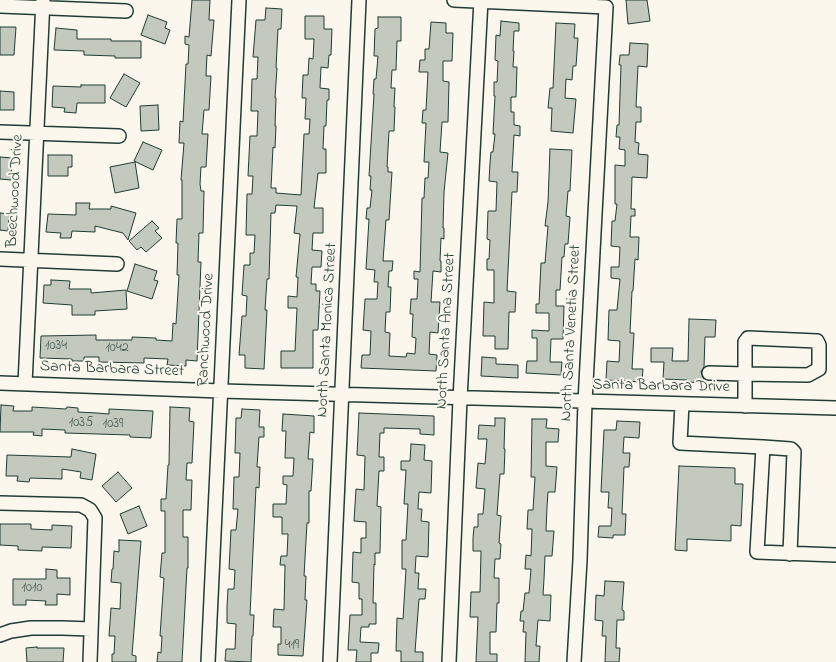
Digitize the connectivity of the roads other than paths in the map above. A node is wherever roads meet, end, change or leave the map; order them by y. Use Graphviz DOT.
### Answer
graph roads {
  1 [pos="239,0"];
  2 [pos="359,0"];
  3 [pos="454,0"];
  4 [pos="481,1"];
  5 [pos="43,4"];
  6 [pos="0,6"];
  7 [pos="126,11"];
  8 [pos="0,132"];
  9 [pos="36,134"];
  10 [pos="119,136"];
  11 [pos="0,259"];
  12 [pos="30,260"];
  13 [pos="117,264"];
  14 [pos="709,373"];
  15 [pos="745,374"];
  16 [pos="0,383"];
  17 [pos="25,384"];
  18 [pos="221,392"];
  19 [pos="342,395"];
  20 [pos="460,398"];
  21 [pos="585,402"];
  22 [pos="682,404"];
  23 [pos="745,406"];
  24 [pos="836,408"];
  25 [pos="763,447"];
  26 [pos="0,503"];
  27 [pos="790,554"];
  28 [pos="836,555"];
  29 [pos="91,629"];
  30 [pos="0,635"];
  31 [pos="90,662"];
  32 [pos="208,662"];
  33 [pos="330,662"];
  34 [pos="449,662"];
  35 [pos="574,662"];
  1 -- 18 [label="street, Ranchwood Drive"];
  2 -- 19 [label="street, North Santa Monica Street"];
  3 -- 4 [label="street"];
  4 -- 20 [label="street, North Santa Ana Street"];
  4 -- 21 [label="street, North Santa Venetia Street"];
  5 -- 6 [label="street"];
  5 -- 7 [label="street"];
  5 -- 9 [label="street, Beechwood Drive"];
  8 -- 9 [label="street"];
  9 -- 10 [label="street"];
  9 -- 12 [label="street, Beechwood Drive"];
  11 -- 12 [label="street"];
  12 -- 13 [label="street"];
  12 -- 17 [label="street, Beechwood Drive"];
  14 -- 15 [label="street"];
  15 -- 15 [label="street"];
  15 -- 23 [label="street"];
  16 -- 17 [label="street, Santa Barbara Street"];
  17 -- 18 [label="street, Santa Barbara Street"];
  18 -- 19 [label="street, Santa Barbara Street"];
  18 -- 32 [label="street, Ranchwood Drive"];
  19 -- 20 [label="street, Santa Barbara Drive"];
  19 -- 33 [label="street, North Santa Monica Street"];
  20 -- 21 [label="street, Santa Barbara Drive"];
  20 -- 34 [label="street, North Santa Ana Street"];
  21 -- 22 [label="street, Santa Barbara Drive"];
  21 -- 35 [label="street, North Santa Venetia Street"];
  22 -- 23 [label="street, Santa Barbara Drive"];
  22 -- 25 [label="street"];
  23 -- 24 [label="street, Santa Barbara Drive"];
  25 -- 27 [label="street"];
  25 -- 27 [label="street"];
  26 -- 29 [label="street"];
  27 -- 28 [label="street"];
  29 -- 30 [label="street"];
  29 -- 31 [label="street"];
}
